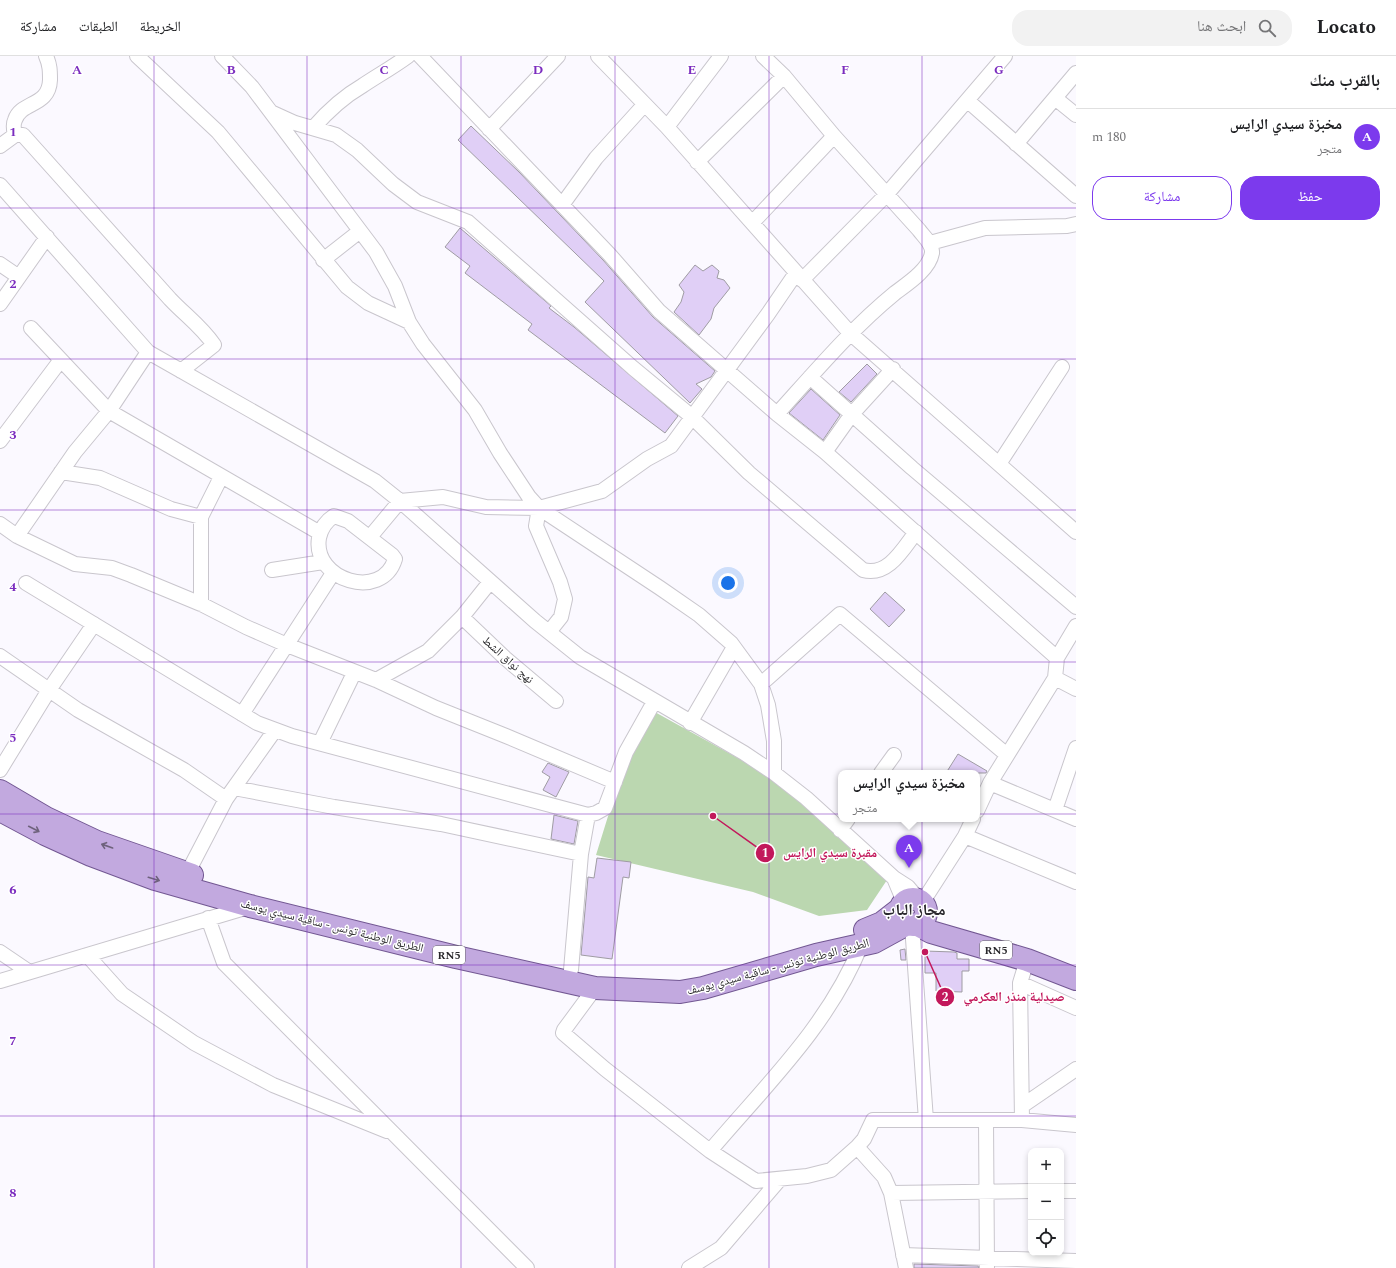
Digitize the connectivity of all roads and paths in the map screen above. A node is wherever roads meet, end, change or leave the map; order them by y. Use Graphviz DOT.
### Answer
graph roads {
  1 [pos="46,56"];
  2 [pos="137,56"];
  3 [pos="222,56"];
  4 [pos="408,56"];
  5 [pos="420,56"];
  6 [pos="558,56"];
  7 [pos="598,56"];
  8 [pos="721,56"];
  9 [pos="763,56"];
  10 [pos="1005,56"];
  11 [pos="1076,73"];
  12 [pos="784,76"];
  13 [pos="1055,98"];
  14 [pos="968,101"];
  15 [pos="644,105"];
  16 [pos="271,112"];
  17 [pos="1076,115"];
  18 [pos="667,127"];
  19 [pos="313,128"];
  20 [pos="489,129"];
  21 [pos="14,136"];
  22 [pos="834,136"];
  23 [pos="1016,144"];
  24 [pos="0,146"];
  25 [pos="697,162"];
  26 [pos="0,186"];
  27 [pos="886,195"];
  28 [pos="1076,196"];
  29 [pos="562,205"];
  30 [pos="753,222"];
  31 [pos="1076,224"];
  32 [pos="360,231"];
  33 [pos="47,237"];
  34 [pos="930,243"];
  35 [pos="323,260"];
  36 [pos="0,264"];
  37 [pos="799,276"];
  38 [pos="19,277"];
  39 [pos="0,304"];
  40 [pos="409,322"];
  41 [pos="31,328"];
  42 [pos="850,333"];
  43 [pos="148,352"];
  44 [pos="60,361"];
  45 [pos="1062,368"];
  46 [pos="893,369"];
  47 [pos="726,370"];
  48 [pos="181,371"];
  49 [pos="810,377"];
  50 [pos="109,411"];
  51 [pos="778,414"];
  52 [pos="852,414"];
  53 [pos="691,416"];
  54 [pos="0,441"];
  55 [pos="825,452"];
  56 [pos="999,464"];
  57 [pos="61,472"];
  58 [pos="222,477"];
  59 [pos="400,501"];
  60 [pos="539,508"];
  61 [pos="201,517"];
  62 [pos="0,524"];
  63 [pos="916,532"];
  64 [pos="1076,532"];
  65 [pos="320,533"];
  66 [pos="17,536"];
  67 [pos="370,537"];
  68 [pos="323,562"];
  69 [pos="272,570"];
  70 [pos="333,573"];
  71 [pos="490,582"];
  72 [pos="26,583"];
  73 [pos="201,604"];
  74 [pos="1076,607"];
  75 [pos="462,617"];
  76 [pos="94,624"];
  77 [pos="1076,626"];
  78 [pos="549,632"];
  79 [pos="287,645"];
  80 [pos="734,647"];
  81 [pos="0,656"];
  82 [pos="1057,658"];
  83 [pos="354,673"];
  84 [pos="1055,678"];
  85 [pos="376,680"];
  86 [pos="761,684"];
  87 [pos="1076,689"];
  88 [pos="49,690"];
  89 [pos="556,701"];
  90 [pos="654,702"];
  91 [pos="242,714"];
  92 [pos="690,723"];
  93 [pos="275,730"];
  94 [pos="320,743"];
  95 [pos="1076,748"];
  96 [pos="894,754"];
  97 [pos="1007,755"];
  98 [pos="0,770"];
  99 [pos="883,770"];
  100 [pos="774,773"];
  101 [pos="615,782"];
  102 [pos="990,783"];
  103 [pos="0,791"];
  104 [pos="230,793"];
  105 [pos="980,805"];
  106 [pos="0,810"];
  107 [pos="1055,810"];
  108 [pos="588,815"];
  109 [pos="1076,819"];
  110 [pos="838,821"];
  111 [pos="972,822"];
  112 [pos="844,825"];
  113 [pos="965,836"];
  114 [pos="581,854"];
  115 [pos="187,874"];
  116 [pos="1076,882"];
  117 [pos="250,906"];
  118 [pos="913,913"];
  119 [pos="208,918"];
  120 [pos="861,945"];
  121 [pos="0,952"];
  122 [pos="87,955"];
  123 [pos="1027,960"];
  124 [pos="1076,965"];
  125 [pos="571,970"];
  126 [pos="28,971"];
  127 [pos="1076,978"];
  128 [pos="0,981"];
  129 [pos="1020,982"];
  130 [pos="595,988"];
  131 [pos="1076,1008"];
  132 [pos="1076,1070"];
  133 [pos="1022,1113"];
  134 [pos="926,1120"];
  135 [pos="986,1120"];
  136 [pos="1076,1125"];
  137 [pos="392,1134"];
  138 [pos="857,1147"];
  139 [pos="710,1151"];
  140 [pos="780,1179"];
  141 [pos="986,1191"];
  142 [pos="1028,1191"];
  143 [pos="1064,1191"];
  144 [pos="1076,1191"];
  145 [pos="891,1193"];
  146 [pos="1039,1257"];
  147 [pos="1076,1261"];
  148 [pos="905,1262"];
  149 [pos="987,1263"];
  150 [pos="527,1268"];
  151 [pos="688,1268"];
  1 -- 21 [label="street"];
  2 -- 35 [label="street"];
  3 -- 16 [label="street"];
  4 -- 19 [label="street"];
  5 -- 20 [label="street"];
  6 -- 20 [label="street"];
  7 -- 15 [label="street"];
  8 -- 18 [label="street"];
  9 -- 12 [label="street"];
  10 -- 14 [label="street"];
  11 -- 13 [label="street"];
  12 -- 22 [label="street"];
  12 -- 25 [label="street"];
  13 -- 17 [label="street"];
  13 -- 23 [label="street"];
  14 -- 23 [label="street"];
  14 -- 27 [label="street"];
  15 -- 18 [label="street"];
  15 -- 29 [label="street"];
  16 -- 19 [label="street"];
  16 -- 32 [label="street"];
  18 -- 25 [label="street"];
  19 -- 53 [label="street"];
  20 -- 29 [label="street"];
  21 -- 24 [label="street"];
  21 -- 48 [label="street"];
  22 -- 27 [label="street"];
  22 -- 30 [label="street"];
  23 -- 28 [label="street"];
  25 -- 30 [label="street"];
  26 -- 33 [label="street"];
  27 -- 34 [label="street"];
  27 -- 37 [label="street"];
  29 -- 47 [label="street"];
  30 -- 37 [label="street"];
  31 -- 34 [label="street"];
  32 -- 35 [label="street"];
  32 -- 40 [label="street"];
  33 -- 38 [label="street"];
  33 -- 43 [label="street"];
  34 -- 42 [label="street"];
  35 -- 40 [label="street"];
  36 -- 38 [label="street"];
  37 -- 42 [label="street"];
  37 -- 47 [label="street"];
  38 -- 39 [label="street"];
  40 -- 60 [label="street"];
  41 -- 44 [label="street"];
  42 -- 46 [label="street"];
  42 -- 49 [label="street"];
  43 -- 48 [label="street"];
  43 -- 50 [label="street"];
  44 -- 50 [label="street"];
  44 -- 54 [label="street"];
  45 -- 56 [label="street"];
  46 -- 52 [label="street"];
  46 -- 56 [label="street"];
  47 -- 51 [label="street"];
  47 -- 53 [label="street"];
  48 -- 59 [label="street"];
  49 -- 51 [label="street"];
  49 -- 52 [label="street"];
  50 -- 57 [label="street"];
  50 -- 58 [label="street"];
  51 -- 55 [label="street"];
  52 -- 55 [label="street"];
  52 -- 74 [label="street"];
  53 -- 60 [label="street"];
  53 -- 63 [label="street"];
  55 -- 63 [label="street"];
  56 -- 64 [label="street"];
  57 -- 61 [label="street"];
  57 -- 66 [label="street"];
  58 -- 61 [label="street"];
  58 -- 65 [label="street"];
  59 -- 60 [label="street"];
  59 -- 67 [label="street"];
  59 -- 71 [label="street"];
  60 -- 78 [label="street"];
  60 -- 80 [label="street"];
  61 -- 73 [label="street"];
  62 -- 66 [label="street"];
  63 -- 82 [label="street"];
  65 -- 67 [label="street"];
  65 -- 68 [label="street"];
  66 -- 73 [label="street"];
  67 -- 70 [label="street"];
  68 -- 69 [label="street"];
  68 -- 70 [label="street"];
  70 -- 79 [label="street"];
  71 -- 75 [label="street"];
  71 -- 78 [label="street"];
  72 -- 76 [label="street"];
  73 -- 79 [label="street"];
  75 -- 85 [label="street"];
  75 -- 89 [label="street, نهج نواق الشط"];
  76 -- 88 [label="street"];
  76 -- 91 [label="street"];
  77 -- 82 [label="street"];
  78 -- 90 [label="street"];
  79 -- 83 [label="street"];
  79 -- 91 [label="street"];
  80 -- 86 [label="street"];
  80 -- 92 [label="street"];
  81 -- 88 [label="street"];
  82 -- 84 [label="street"];
  83 -- 85 [label="street"];
  83 -- 94 [label="street"];
  84 -- 87 [label="street"];
  84 -- 97 [label="street"];
  85 -- 101 [label="street"];
  86 -- 97 [label="street"];
  86 -- 100 [label="street"];
  88 -- 98 [label="street"];
  88 -- 104 [label="street"];
  90 -- 92 [label="street"];
  90 -- 101 [label="street"];
  91 -- 93 [label="street"];
  92 -- 100 [label="street"];
  93 -- 94 [label="street"];
  93 -- 104 [label="street"];
  94 -- 108 [label="street"];
  95 -- 107 [label="street"];
  96 -- 99 [label="street"];
  97 -- 102 [label="street"];
  100 -- 110 [label="street"];
  101 -- 108 [label="street"];
  102 -- 105 [label="street"];
  102 -- 107 [label="street"];
  115 -- 103 [label="main road, الطريق الوطنية تونس - ساقية سيدي يوسف / RN5, one-way"];
  104 -- 114 [label="street"];
  104 -- 115 [label="street"];
  106 -- 117 [label="main road, الطريق الوطنية تونس - ساقية سيدي يوسف / RN5, one-way"];
  107 -- 109 [label="street"];
  108 -- 114 [label="street"];
  111 -- 113 [label="street"];
  112 -- 118 [label="street"];
  113 -- 116 [label="street"];
  113 -- 118 [label="street"];
  114 -- 125 [label="street"];
  115 -- 125 [label="main road, الطريق الوطنية تونس - ساقية سيدي يوسف / RN5"];
  117 -- 119 [label="street"];
  117 -- 130 [label="main road, الطريق الوطنية تونس - ساقية سيدي يوسف / RN5"];
  118 -- 120 [label="main road, الطريق الوطنية تونس - ساقية سيدي يوسف / RN5"];
  118 -- 123 [label="main road, RN5"];
  118 -- 124 [label="main road, RN5"];
  118 -- 125 [label="main road, الطريق الوطنية تونس - ساقية سيدي يوسف / RN5"];
  118 -- 134 [label="street"];
  119 -- 122 [label="street"];
  119 -- 137 [label="street"];
  120 -- 130 [label="main road, الطريق الوطنية تونس - ساقية سيدي يوسف / RN5"];
  120 -- 139 [label="street"];
  121 -- 126 [label="street"];
  122 -- 126 [label="street"];
  122 -- 137 [label="street"];
  123 -- 127 [label="main road, RN5"];
  123 -- 129 [label="street"];
  126 -- 128 [label="street"];
  129 -- 131 [label="street"];
  129 -- 133 [label="street"];
  130 -- 139 [label="street"];
  132 -- 133 [label="street"];
  133 -- 135 [label="street"];
  133 -- 136 [label="street"];
  134 -- 135 [label="street"];
  134 -- 138 [label="street"];
  135 -- 141 [label="street"];
  137 -- 150 [label="street"];
  138 -- 140 [label="street"];
  138 -- 145 [label="street"];
  139 -- 140 [label="street"];
  140 -- 151 [label="street"];
  141 -- 142 [label="street"];
  141 -- 145 [label="street"];
  141 -- 149 [label="street"];
  143 -- 144 [label="street"];
  145 -- 148 [label="street"];
  146 -- 147 [label="street"];
  146 -- 149 [label="street"];
  148 -- 149 [label="street"];
}
